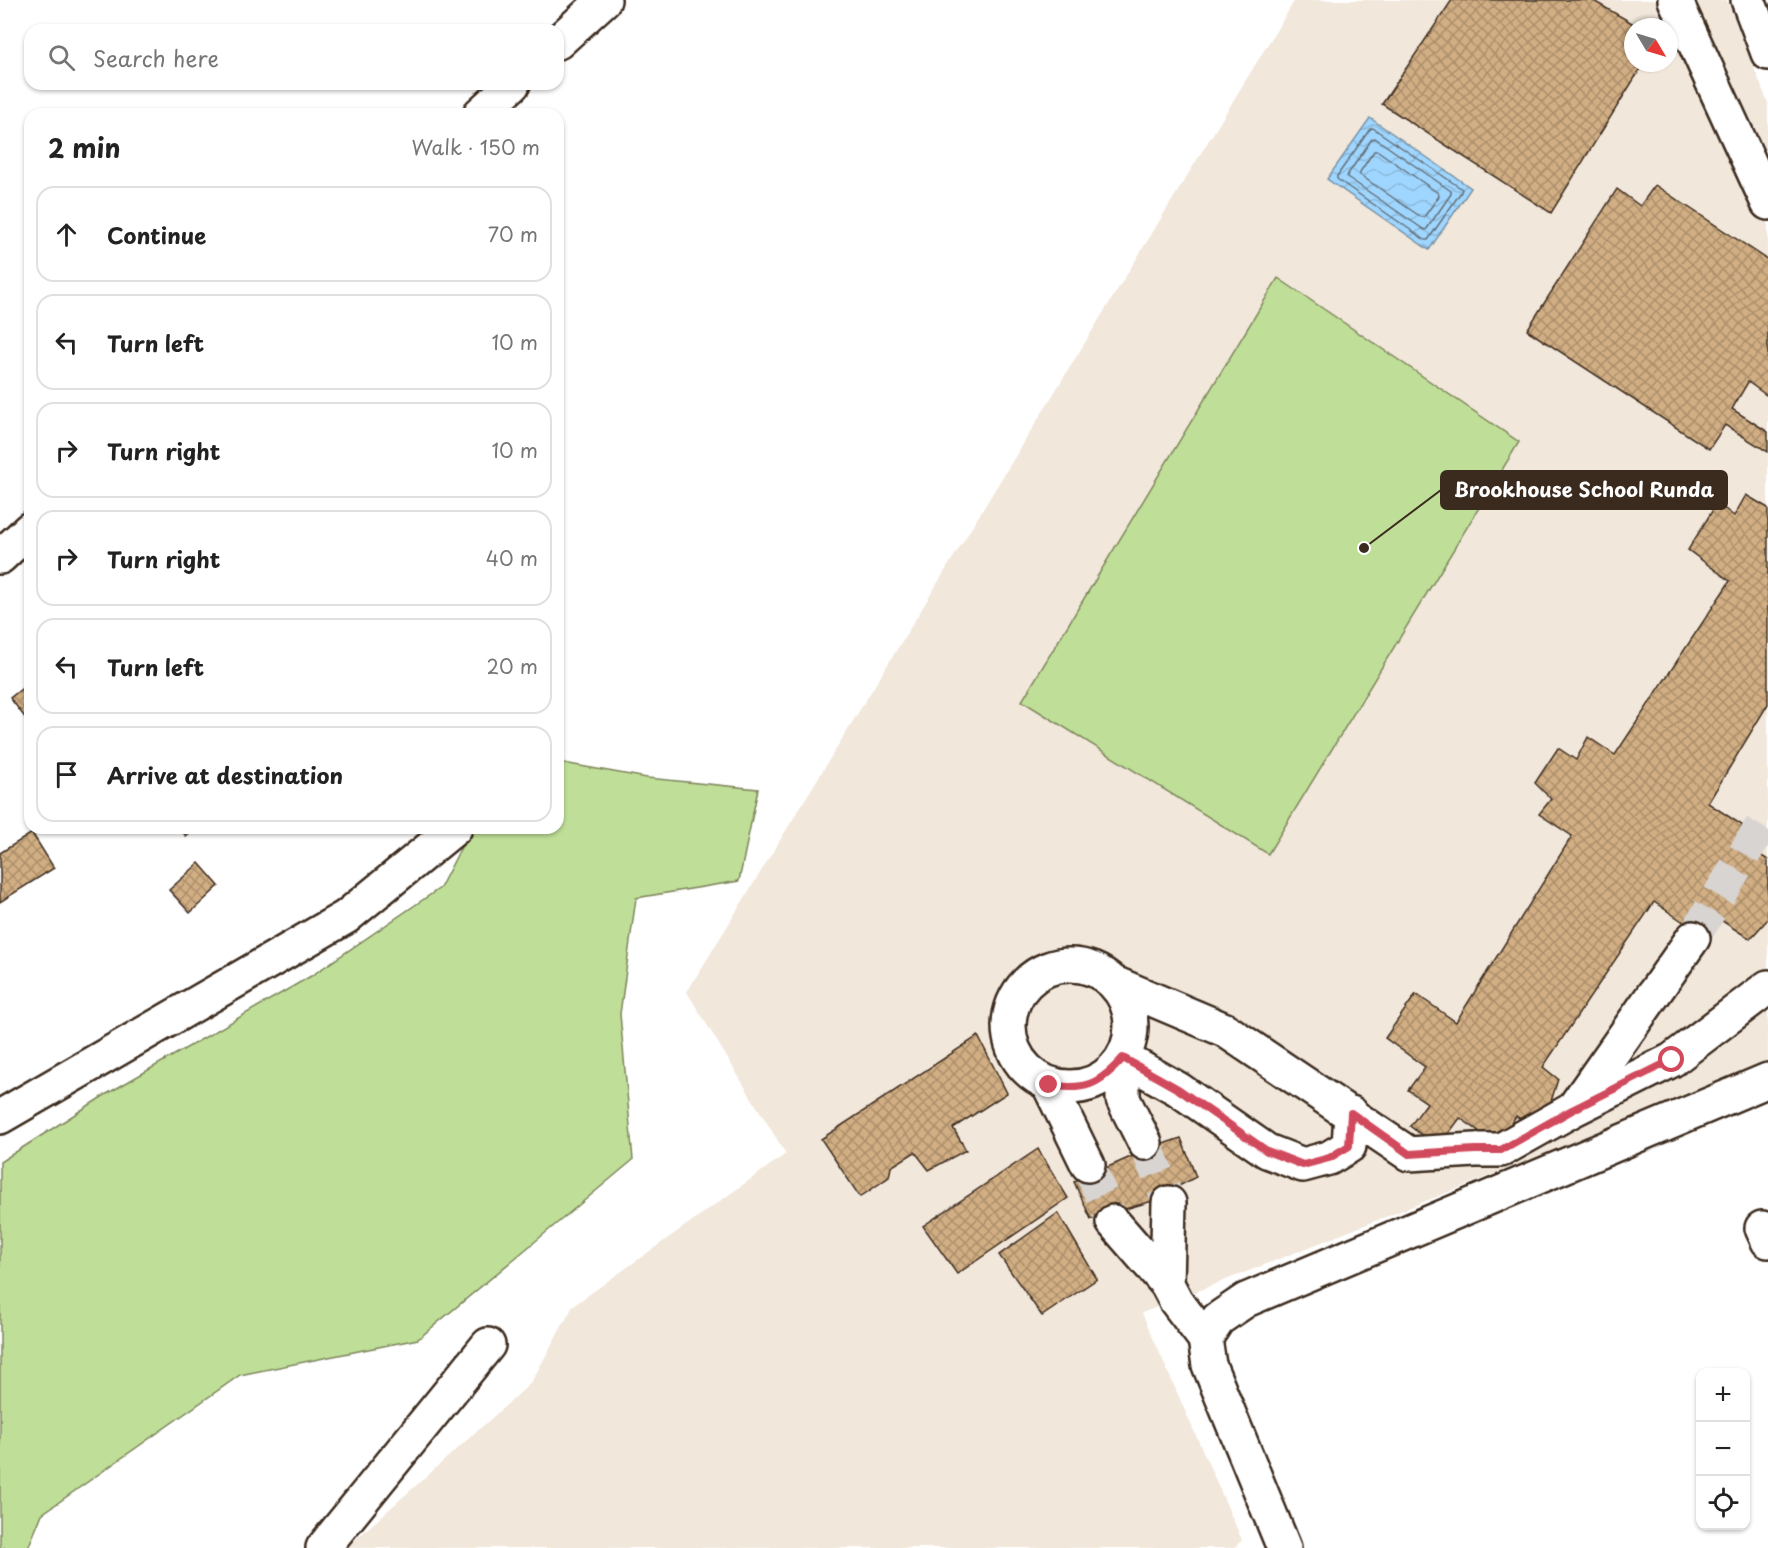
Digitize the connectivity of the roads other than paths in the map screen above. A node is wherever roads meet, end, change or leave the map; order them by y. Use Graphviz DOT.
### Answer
graph roads {
  1 [pos="604,0"];
  2 [pos="1675,0"];
  3 [pos="1749,0"];
  4 [pos="564,37"];
  5 [pos="1768,53"];
  6 [pos="506,90"];
  7 [pos="487,108"];
  8 [pos="1768,203"];
  9 [pos="24,535"];
  10 [pos="0,557"];
  11 [pos="448,834"];
  12 [pos="1694,939"];
  13 [pos="1114,983"];
  14 [pos="1768,987"];
  15 [pos="1123,1058"];
  16 [pos="1768,1080"];
  17 [pos="1049,1085"];
  18 [pos="1572,1110"];
  19 [pos="1351,1113"];
  20 [pos="0,1117"];
  21 [pos="1145,1143"];
  22 [pos="1088,1166"];
  23 [pos="1169,1203"];
  24 [pos="1113,1222"];
  25 [pos="1167,1284"];
  26 [pos="1205,1339"];
  27 [pos="488,1345"];
  28 [pos="323,1548"];
  29 [pos="1284,1548"];
  1 -- 4 [label="street"];
  2 -- 8 [label="street"];
  3 -- 5 [label="street"];
  6 -- 7 [label="street"];
  9 -- 10 [label="street"];
  11 -- 20 [label="street"];
  12 -- 18 [label="street"];
  13 -- 15 [label="street"];
  13 -- 17 [label="street"];
  13 -- 19 [label="street"];
  14 -- 18 [label="street"];
  15 -- 17 [label="street"];
  15 -- 19 [label="street"];
  15 -- 21 [label="street"];
  16 -- 26 [label="street"];
  17 -- 22 [label="street"];
  18 -- 19 [label="street"];
  23 -- 25 [label="street"];
  24 -- 25 [label="street"];
  25 -- 26 [label="street"];
  26 -- 29 [label="street"];
  27 -- 28 [label="street"];
}
